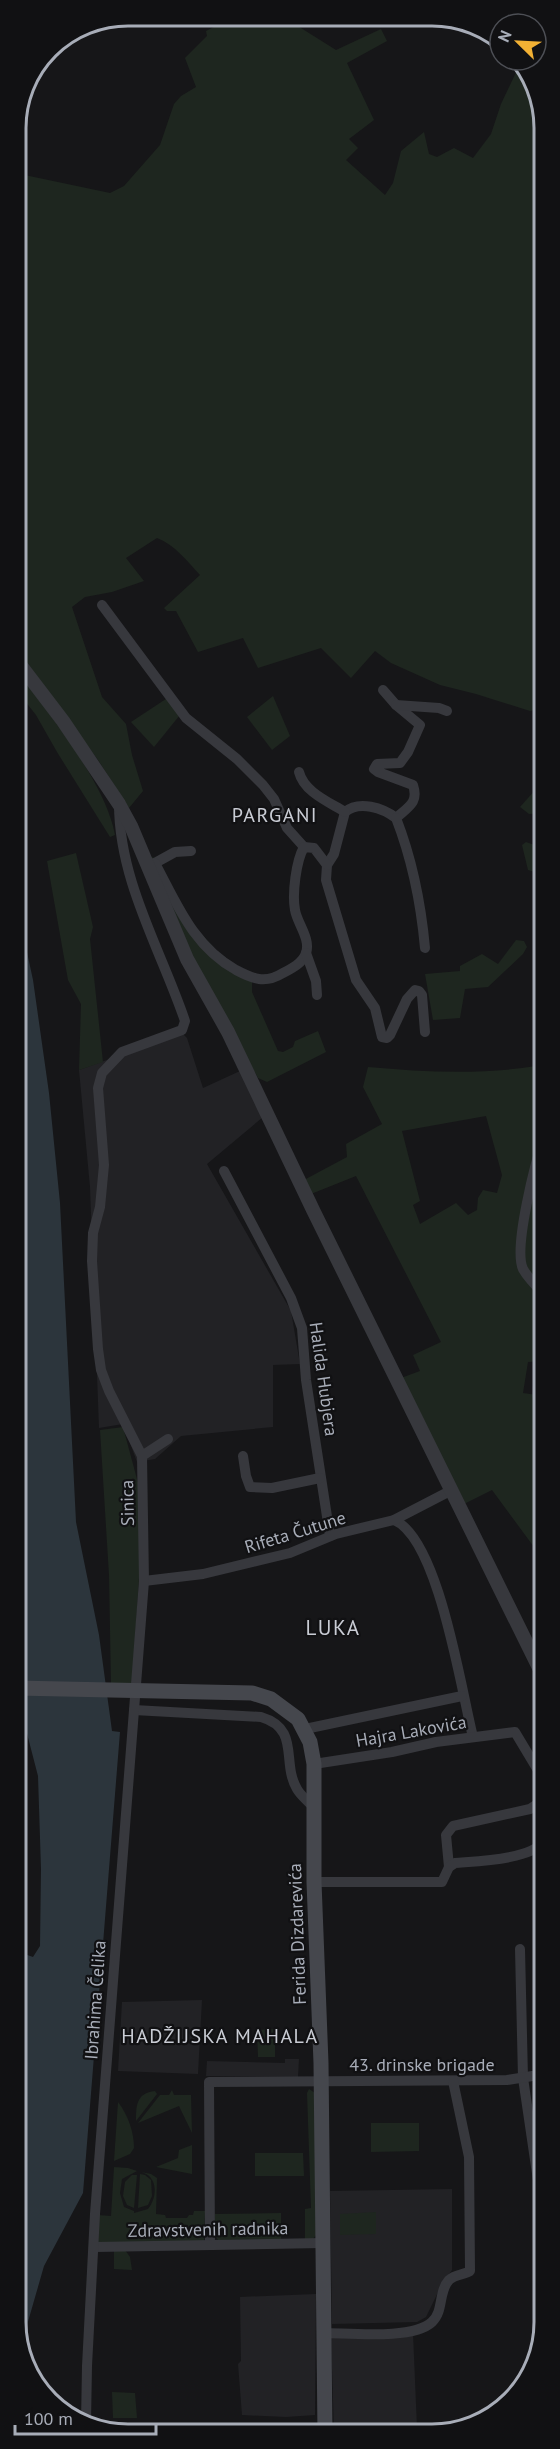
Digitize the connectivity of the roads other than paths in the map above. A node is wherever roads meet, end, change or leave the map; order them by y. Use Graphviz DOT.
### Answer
graph roads {
  1 [pos="102,605"];
  2 [pos="26,672"];
  3 [pos="383,690"];
  4 [pos="396,705"];
  5 [pos="420,724"];
  6 [pos="299,772"];
  7 [pos="119,804"];
  8 [pos="345,812"];
  9 [pos="396,818"];
  10 [pos="304,847"];
  11 [pos="191,851"];
  12 [pos="151,864"];
  13 [pos="327,865"];
  14 [pos="425,948"];
  15 [pos="306,953"];
  16 [pos="317,995"];
  17 [pos="425,1032"];
  18 [pos="534,1169"];
  19 [pos="224,1171"];
  20 [pos="534,1282"];
  21 [pos="168,1439"];
  22 [pos="142,1456"];
  23 [pos="243,1456"];
  24 [pos="320,1478"];
  25 [pos="450,1491"];
  26 [pos="394,1520"];
  27 [pos="330,1536"];
  28 [pos="144,1581"];
  29 [pos="534,1660"];
  30 [pos="137,1683"];
  31 [pos="26,1688"];
  32 [pos="462,1696"];
  33 [pos="134,1710"];
  34 [pos="162,1711"];
  35 [pos="305,1729"];
  36 [pos="473,1737"];
  37 [pos="314,1764"];
  38 [pos="534,1764"];
  39 [pos="534,1806"];
  40 [pos="313,1807"];
  41 [pos="534,1849"];
  42 [pos="449,1866"];
  43 [pos="314,1882"];
  44 [pos="520,1949"];
  45 [pos="534,2076"];
  46 [pos="523,2078"];
  47 [pos="453,2081"];
  48 [pos="321,2082"];
  49 [pos="534,2151"];
  50 [pos="322,2243"];
  51 [pos="210,2244"];
  52 [pos="95,2247"];
  53 [pos="324,2333"];
  54 [pos="86,2415"];
  55 [pos="325,2424"];
  1 -- 10 [label="street"];
  2 -- 7 [label="street"];
  3 -- 4 [label="street"];
  4 -- 5 [label="street"];
  4 -- 5 [label="street"];
  5 -- 9 [label="street"];
  6 -- 8 [label="street"];
  7 -- 12 [label="street"];
  7 -- 22 [label="street"];
  8 -- 9 [label="street"];
  8 -- 13 [label="street"];
  9 -- 14 [label="street"];
  10 -- 13 [label="street"];
  10 -- 15 [label="street"];
  11 -- 12 [label="street"];
  12 -- 15 [label="street"];
  12 -- 25 [label="street"];
  13 -- 17 [label="street"];
  15 -- 16 [label="street"];
  18 -- 20 [label="street"];
  19 -- 24 [label="street, Halida Hubjera"];
  21 -- 22 [label="street, Sinica"];
  22 -- 28 [label="street, Sinica"];
  23 -- 24 [label="street"];
  24 -- 27 [label="street, Halida Hubjera"];
  25 -- 26 [label="street, Rifeta Čutune"];
  25 -- 29 [label="street"];
  26 -- 27 [label="street, Rifeta Čutune"];
  26 -- 32 [label="street"];
  27 -- 28 [label="street, Rifeta Čutune"];
  28 -- 30 [label="street, Ibrahima Čelika"];
  30 -- 33 [label="street, Ibrahima Čelika"];
  30 -- 34 [label="street"];
  31 -- 35 [label="main road"];
  32 -- 35 [label="street"];
  32 -- 36 [label="street"];
  33 -- 34 [label="street"];
  33 -- 52 [label="street, Ibrahima Čelika"];
  34 -- 40 [label="street"];
  35 -- 37 [label="main road, Ferida Dizdarevića"];
  36 -- 37 [label="street, Hajra Lakovića"];
  36 -- 38 [label="street, Hajra Lakovića"];
  37 -- 40 [label="main road, Ferida Dizdarevića"];
  39 -- 42 [label="street"];
  40 -- 43 [label="main road, Ferida Dizdarevića"];
  41 -- 42 [label="street"];
  42 -- 43 [label="street"];
  43 -- 48 [label="main road, Ferida Dizdarevića"];
  44 -- 46 [label="street"];
  45 -- 46 [label="street, 43. drinske brigade"];
  46 -- 47 [label="street, 43. drinske brigade"];
  46 -- 49 [label="street"];
  47 -- 48 [label="street, 43. drinske brigade"];
  47 -- 53 [label="street"];
  48 -- 50 [label="main road, Ferida Dizdarevića"];
  48 -- 51 [label="street, 43. drinske brigade"];
  50 -- 51 [label="street, Zdravstvenih radnika"];
  50 -- 53 [label="main road, Ferida Dizdarevića"];
  51 -- 52 [label="street, Zdravstvenih radnika"];
  52 -- 54 [label="street, Ibrahima Čelika"];
  53 -- 55 [label="main road, Ferida Dizdarevića"];
}
